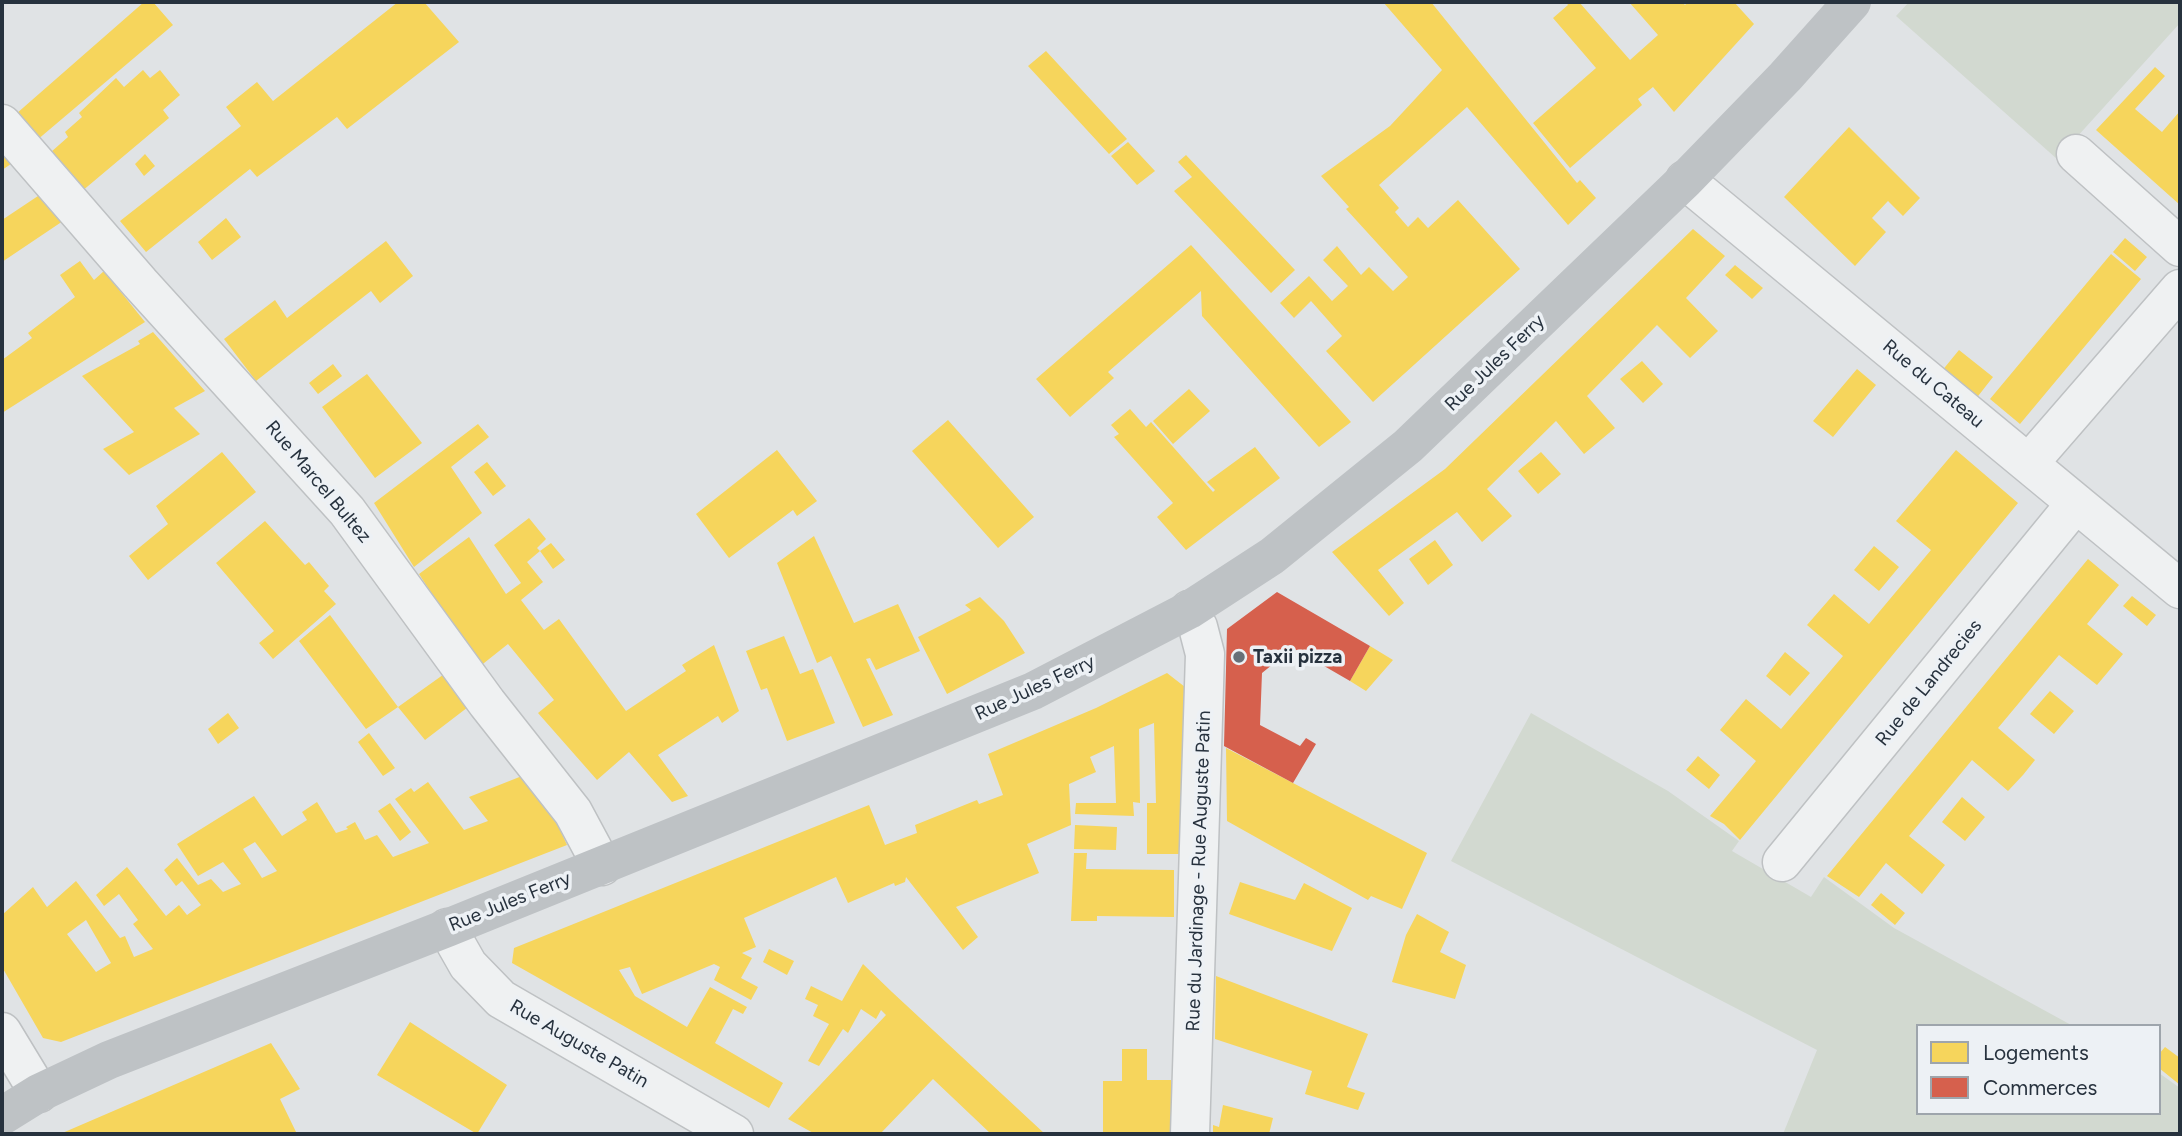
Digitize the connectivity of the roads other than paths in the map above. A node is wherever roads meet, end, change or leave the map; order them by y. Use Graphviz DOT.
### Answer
graph roads {
  1 [pos="1852,2"];
  2 [pos="2,124"];
  3 [pos="2076,154"];
  4 [pos="1685,180"];
  5 [pos="2180,247"];
  6 [pos="2180,289"];
  7 [pos="2029,463"];
  8 [pos="2076,503"];
  9 [pos="2180,589"];
  10 [pos="1189,610"];
  11 [pos="1782,862"];
  12 [pos="602,866"];
  13 [pos="447,928"];
  14 [pos="2,1032"];
  15 [pos="39,1093"];
  16 [pos="2,1116"];
  17 [pos="734,1134"];
  18 [pos="1190,1134"];
  1 -- 4 [label="street, Rue Jules Ferry"];
  2 -- 12 [label="street, Rue Marcel Bultez"];
  3 -- 5 [label="street"];
  4 -- 7 [label="street, Rue du Cateau"];
  4 -- 10 [label="street, Rue Jules Ferry"];
  6 -- 7 [label="street"];
  7 -- 8 [label="street, Rue du Cateau"];
  8 -- 9 [label="street, Rue du Cateau"];
  8 -- 11 [label="street, Rue de Landrecies"];
  10 -- 12 [label="street, Rue Jules Ferry"];
  10 -- 18 [label="street, Rue du Jardinage - Rue Auguste Patin"];
  12 -- 13 [label="street, Rue Jules Ferry"];
  13 -- 15 [label="street, Rue Jules Ferry"];
  13 -- 17 [label="street, Rue Auguste Patin"];
  14 -- 15 [label="street"];
  15 -- 16 [label="street, Rue Jules Ferry"];
}
